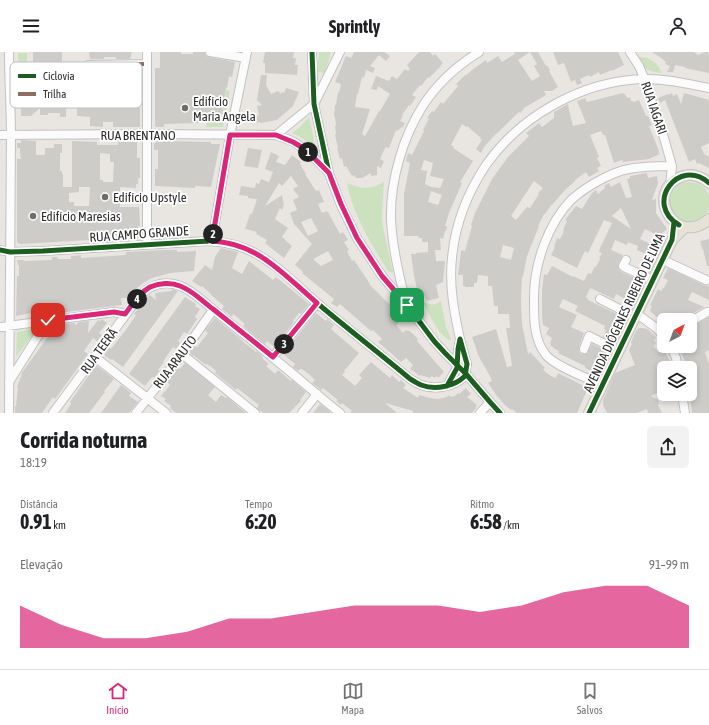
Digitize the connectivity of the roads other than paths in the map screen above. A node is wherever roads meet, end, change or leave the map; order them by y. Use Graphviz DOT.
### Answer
graph roads {
  1 [pos="9,52"];
  2 [pos="147,52"];
  3 [pos="210,52"];
  4 [pos="312,52"];
  5 [pos="340,52"];
  6 [pos="479,52"];
  7 [pos="630,52"];
  8 [pos="247,55"];
  9 [pos="142,64"];
  10 [pos="147,64"];
  11 [pos="644,78"];
  12 [pos="709,88"];
  13 [pos="10,94"];
  14 [pos="314,104"];
  15 [pos="10,108"];
  16 [pos="147,134"];
  17 [pos="230,135"];
  18 [pos="276,135"];
  19 [pos="0,136"];
  20 [pos="11,136"];
  21 [pos="672,166"];
  22 [pos="329,173"];
  23 [pos="685,175"];
  24 [pos="709,183"];
  25 [pos="670,185"];
  26 [pos="709,219"];
  27 [pos="674,222"];
  28 [pos="685,227"];
  29 [pos="672,240"];
  30 [pos="212,241"];
  31 [pos="147,244"];
  32 [pos="0,250"];
  33 [pos="10,252"];
  34 [pos="626,260"];
  35 [pos="663,260"];
  36 [pos="399,275"];
  37 [pos="653,280"];
  38 [pos="706,280"];
  39 [pos="388,283"];
  40 [pos="396,293"];
  41 [pos="600,299"];
  42 [pos="317,303"];
  43 [pos="407,305"];
  44 [pos="213,310"];
  45 [pos="707,312"];
  46 [pos="125,314"];
  47 [pos="636,315"];
  48 [pos="697,318"];
  49 [pos="48,320"];
  50 [pos="10,326"];
  51 [pos="0,327"];
  52 [pos="657,329"];
  53 [pos="460,339"];
  54 [pos="584,348"];
  55 [pos="458,349"];
  56 [pos="443,351"];
  57 [pos="619,351"];
  58 [pos="182,354"];
  59 [pos="95,357"];
  60 [pos="273,357"];
  61 [pos="458,366"];
  62 [pos="466,374"];
  63 [pos="9,382"];
  64 [pos="602,385"];
  65 [pos="448,386"];
  66 [pos="317,394"];
  67 [pos="148,398"];
  68 [pos="683,401"];
  69 [pos="490,402"];
  70 [pos="593,411"];
  71 [pos="8,413"];
  72 [pos="53,413"];
  73 [pos="136,413"];
  74 [pos="166,413"];
  75 [pos="255,413"];
  76 [pos="302,413"];
  77 [pos="340,413"];
  78 [pos="480,413"];
  79 [pos="500,413"];
  80 [pos="685,413"];
  1 -- 13 [label="street"];
  2 -- 10 [label="street"];
  3 -- 8 [label="street"];
  4 -- 14 [label="street"];
  5 -- 14 [label="street"];
  6 -- 36 [label="street"];
  7 -- 11 [label="street, RUA IAGARI"];
  8 -- 17 [label="street"];
  9 -- 10 [label="street"];
  10 -- 16 [label="street"];
  11 -- 12 [label="street"];
  11 -- 21 [label="street, RUA IAGARI"];
  11 -- 53 [label="street"];
  14 -- 18 [label="street"];
  14 -- 22 [label="street"];
  15 -- 20 [label="street"];
  16 -- 17 [label="street, RUA BRENTANO"];
  16 -- 20 [label="street, RUA BRENTANO"];
  16 -- 31 [label="street"];
  17 -- 18 [label="street, RUA BRENTANO"];
  17 -- 30 [label="street"];
  18 -- 22 [label="street, RUA BRENTANO"];
  19 -- 20 [label="street, RUA BRENTANO"];
  20 -- 33 [label="street"];
  21 -- 23 [label="street"];
  21 -- 25 [label="street, RUA IAGARI"];
  21 -- 64 [label="street"];
  22 -- 39 [label="street"];
  23 -- 24 [label="main road"];
  23 -- 25 [label="main road"];
  25 -- 27 [label="main road"];
  26 -- 28 [label="main road"];
  27 -- 28 [label="main road"];
  27 -- 29 [label="main road, AVENIDA DIÓGENES RIBEIRO DE LIMA"];
  28 -- 29 [label="main road, AVENIDA DIÓGENES RIBEIRO DE LIMA"];
  29 -- 35 [label="main road, AVENIDA DIÓGENES RIBEIRO DE LIMA"];
  30 -- 31 [label="street, RUA CAMPO GRANDE"];
  30 -- 42 [label="street, RUA CAMPO GRANDE"];
  31 -- 33 [label="street, RUA CAMPO GRANDE"];
  32 -- 33 [label="street, RUA CAMPO GRANDE"];
  33 -- 50 [label="street"];
  34 -- 37 [label="street"];
  35 -- 37 [label="main road, AVENIDA DIÓGENES RIBEIRO DE LIMA"];
  35 -- 38 [label="street"];
  36 -- 39 [label="street"];
  36 -- 40 [label="street"];
  36 -- 43 [label="street"];
  37 -- 47 [label="main road, AVENIDA DIÓGENES RIBEIRO DE LIMA"];
  39 -- 40 [label="street"];
  40 -- 43 [label="street"];
  41 -- 47 [label="street"];
  42 -- 60 [label="street"];
  42 -- 65 [label="street, RUA CAMPO GRANDE"];
  43 -- 56 [label="street"];
  44 -- 46 [label="street, RUA TEERÃ"];
  44 -- 58 [label="street, RUA ARAUTO"];
  44 -- 60 [label="street, RUA TEERÃ"];
  45 -- 48 [label="street"];
  46 -- 49 [label="street"];
  46 -- 59 [label="street, RUA TEERÃ"];
  47 -- 52 [label="street"];
  47 -- 57 [label="main road, AVENIDA DIÓGENES RIBEIRO DE LIMA"];
  49 -- 50 [label="street"];
  49 -- 63 [label="street"];
  50 -- 51 [label="street"];
  50 -- 63 [label="street"];
  53 -- 55 [label="street"];
  53 -- 62 [label="street"];
  54 -- 57 [label="street"];
  55 -- 56 [label="street"];
  55 -- 61 [label="street"];
  56 -- 61 [label="street"];
  57 -- 64 [label="main road, AVENIDA DIÓGENES RIBEIRO DE LIMA"];
  58 -- 67 [label="street, RUA ARAUTO"];
  58 -- 75 [label="street"];
  59 -- 67 [label="street"];
  59 -- 72 [label="street, RUA TEERÃ"];
  60 -- 66 [label="street, RUA TEERÃ"];
  61 -- 62 [label="street"];
  61 -- 65 [label="street"];
  62 -- 65 [label="street"];
  62 -- 69 [label="street"];
  63 -- 71 [label="street"];
  64 -- 70 [label="main road, AVENIDA DIÓGENES RIBEIRO DE LIMA"];
  66 -- 76 [label="street"];
  66 -- 77 [label="street, RUA TEERÃ"];
  67 -- 73 [label="street, RUA ARAUTO"];
  67 -- 74 [label="street"];
  68 -- 80 [label="street"];
  69 -- 78 [label="street"];
  69 -- 79 [label="street"];
}
